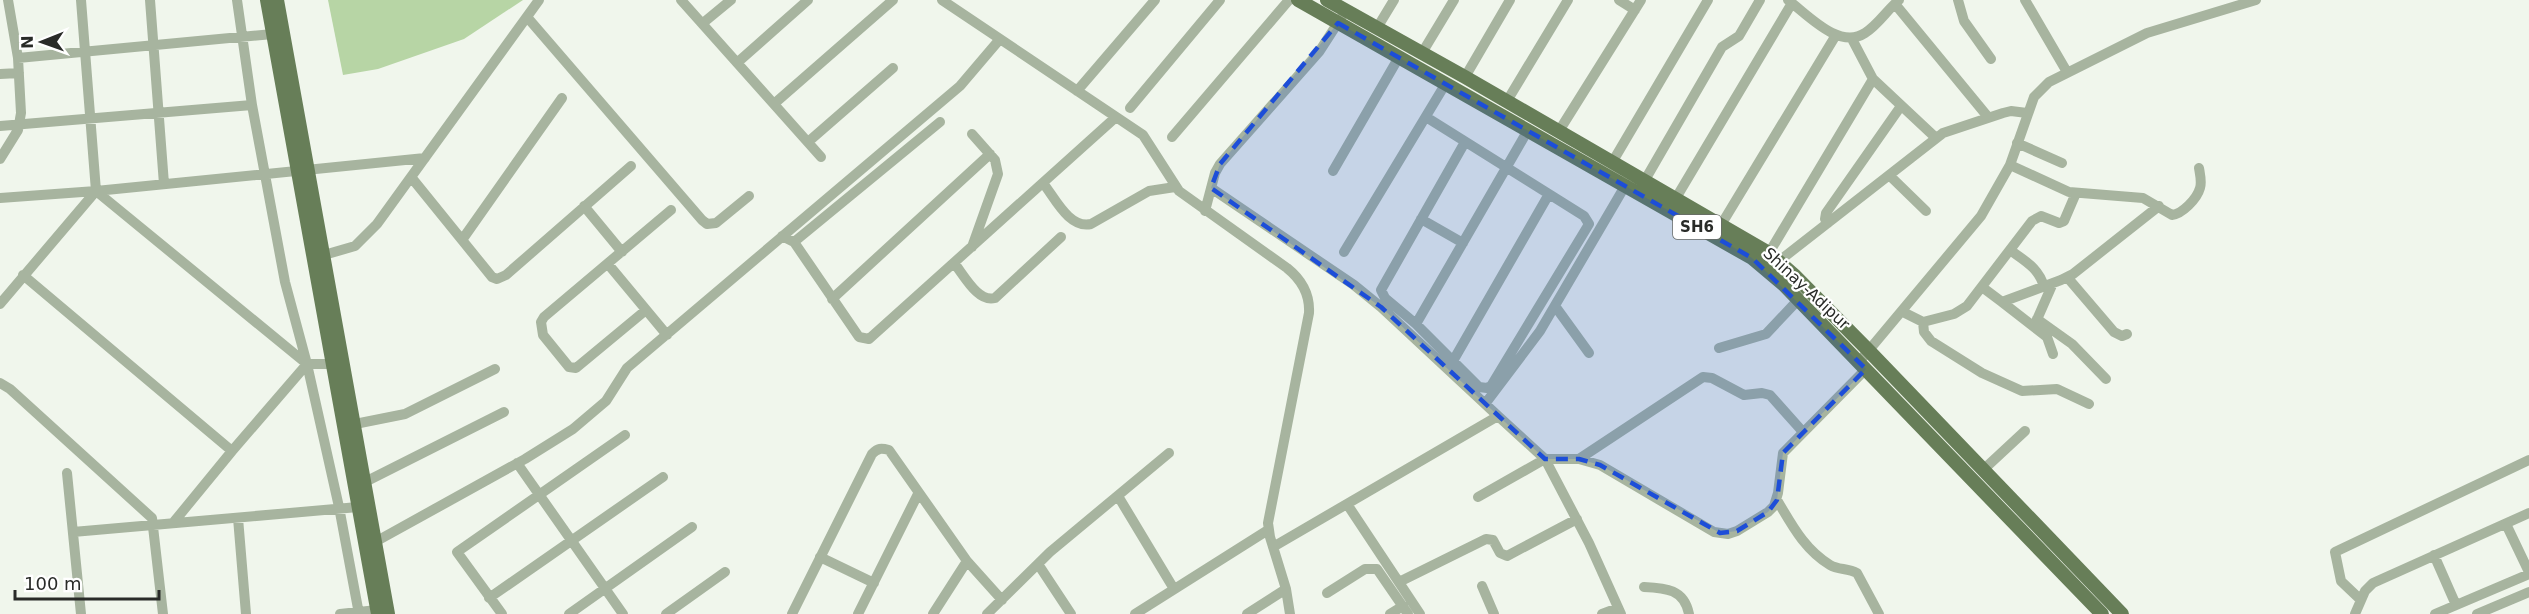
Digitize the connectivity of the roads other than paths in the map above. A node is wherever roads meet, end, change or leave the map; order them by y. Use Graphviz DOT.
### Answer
graph roads {
  1 [pos="8,0"];
  2 [pos="81,0"];
  3 [pos="150,0"];
  4 [pos="237,0"];
  5 [pos="267,0"];
  6 [pos="277,0"];
  7 [pos="539,0"];
  8 [pos="681,0"];
  9 [pos="731,0"];
  10 [pos="808,0"];
  11 [pos="893,0"];
  12 [pos="942,0"];
  13 [pos="1155,0"];
  14 [pos="1220,0"];
  15 [pos="1289,0"];
  16 [pos="1298,0"];
  17 [pos="1394,0"];
  18 [pos="1454,0"];
  19 [pos="1510,0"];
  20 [pos="1568,0"];
  21 [pos="1619,0"];
  22 [pos="1708,0"];
  23 [pos="1760,0"];
  24 [pos="1958,0"];
  25 [pos="2025,0"];
  26 [pos="2256,0"];
  27 [pos="1790,2"];
  28 [pos="1894,3"];
  29 [pos="1638,5"];
  30 [pos="1336,7"];
  31 [pos="527,17"];
  32 [pos="703,23"];
  33 [pos="1377,28"];
  34 [pos="273,34"];
  35 [pos="1836,35"];
  36 [pos="243,38"];
  37 [pos="1000,39"];
  38 [pos="1852,39"];
  39 [pos="155,47"];
  40 [pos="87,53"];
  41 [pos="1422,53"];
  42 [pos="1399,57"];
  43 [pos="18,58"];
  44 [pos="1991,59"];
  45 [pos="738,62"];
  46 [pos="893,68"];
  47 [pos="2067,72"];
  48 [pos="19,73"];
  49 [pos="0,74"];
  50 [pos="1465,76"];
  51 [pos="1873,79"];
  52 [pos="1446,83"];
  53 [pos="1077,91"];
  54 [pos="562,98"];
  55 [pos="1507,101"];
  56 [pos="775,103"];
  57 [pos="252,105"];
  58 [pos="1901,106"];
  59 [pos="1130,108"];
  60 [pos="2027,113"];
  61 [pos="160,114"];
  62 [pos="1116,117"];
  63 [pos="1425,117"];
  64 [pos="1988,117"];
  65 [pos="92,119"];
  66 [pos="940,122"];
  67 [pos="20,123"];
  68 [pos="0,126"];
  69 [pos="1528,130"];
  70 [pos="1559,130"];
  71 [pos="972,134"];
  72 [pos="1172,137"];
  73 [pos="1936,138"];
  74 [pos="808,142"];
  75 [pos="1465,142"];
  76 [pos="2017,143"];
  77 [pos="990,154"];
  78 [pos="821,157"];
  79 [pos="425,158"];
  80 [pos="0,159"];
  81 [pos="1613,162"];
  82 [pos="2062,163"];
  83 [pos="2010,165"];
  84 [pos="631,166"];
  85 [pos="1506,167"];
  86 [pos="2199,168"];
  87 [pos="302,169"];
  88 [pos="1333,171"];
  89 [pos="265,173"];
  90 [pos="1889,174"];
  91 [pos="411,177"];
  92 [pos="1645,180"];
  93 [pos="1043,183"];
  94 [pos="164,184"];
  95 [pos="1625,186"];
  96 [pos="1175,187"];
  97 [pos="1211,188"];
  98 [pos="96,191"];
  99 [pos="2076,193"];
  100 [pos="1549,194"];
  101 [pos="750,196"];
  102 [pos="0,198"];
  103 [pos="1676,198"];
  104 [pos="584,206"];
  105 [pos="2159,206"];
  106 [pos="671,210"];
  107 [pos="1206,211"];
  108 [pos="1926,211"];
  109 [pos="1421,219"];
  110 [pos="1828,223"];
  111 [pos="1721,225"];
  112 [pos="782,236"];
  113 [pos="1061,237"];
  114 [pos="462,240"];
  115 [pos="794,242"];
  116 [pos="1463,243"];
  117 [pos="971,249"];
  118 [pos="2010,250"];
  119 [pos="622,252"];
  120 [pos="1344,252"];
  121 [pos="324,255"];
  122 [pos="1774,257"];
  123 [pos="954,263"];
  124 [pos="608,264"];
  125 [pos="23,275"];
  126 [pos="2067,277"];
  127 [pos="2048,285"];
  128 [pos="1982,287"];
  129 [pos="832,299"];
  130 [pos="1798,300"];
  131 [pos="2002,302"];
  132 [pos="0,304"];
  133 [pos="1555,306"];
  134 [pos="646,310"];
  135 [pos="1903,312"];
  136 [pos="1923,322"];
  137 [pos="2035,323"];
  138 [pos="1416,324"];
  139 [pos="2127,334"];
  140 [pos="667,335"];
  141 [pos="1719,348"];
  142 [pos="1589,353"];
  143 [pos="2053,354"];
  144 [pos="1453,361"];
  145 [pos="1865,361"];
  146 [pos="307,364"];
  147 [pos="333,364"];
  148 [pos="495,369"];
  149 [pos="2106,379"];
  150 [pos="0,383"];
  151 [pos="1485,404"];
  152 [pos="2089,404"];
  153 [pos="504,412"];
  154 [pos="1498,416"];
  155 [pos="355,424"];
  156 [pos="2025,431"];
  157 [pos="1803,432"];
  158 [pos="625,435"];
  159 [pos="232,451"];
  160 [pos="1169,453"];
  161 [pos="1545,459"];
  162 [pos="1579,459"];
  163 [pos="2529,460"];
  164 [pos="517,463"];
  165 [pos="1983,470"];
  166 [pos="67,473"];
  167 [pos="663,477"];
  168 [pos="365,482"];
  169 [pos="918,494"];
  170 [pos="539,495"];
  171 [pos="1118,496"];
  172 [pos="1478,497"];
  173 [pos="1777,500"];
  174 [pos="1347,504"];
  175 [pos="339,507"];
  176 [pos="358,507"];
  177 [pos="2529,513"];
  178 [pos="238,518"];
  179 [pos="1577,519"];
  180 [pos="161,523"];
  181 [pos="2506,524"];
  182 [pos="692,527"];
  183 [pos="1268,530"];
  184 [pos="73,532"];
  185 [pos="2035,535"];
  186 [pos="572,541"];
  187 [pos="375,542"];
  188 [pos="1273,547"];
  189 [pos="2434,555"];
  190 [pos="2055,556"];
  191 [pos="820,557"];
  192 [pos="967,561"];
  193 [pos="1038,564"];
  194 [pos="725,572"];
  195 [pos="2529,573"];
  196 [pos="1399,582"];
  197 [pos="874,583"];
  198 [pos="1482,586"];
  199 [pos="1644,587"];
  200 [pos="605,588"];
  201 [pos="1174,589"];
  202 [pos="1286,589"];
  203 [pos="2529,592"];
  204 [pos="1327,593"];
  205 [pos="489,598"];
  206 [pos="1002,600"];
  207 [pos="2361,600"];
  208 [pos="2456,605"];
  209 [pos="1405,610"];
  210 [pos="1619,611"];
  211 [pos="358,613"];
  212 [pos="381,613"];
  213 [pos="81,614"];
  214 [pos="163,614"];
  215 [pos="246,614"];
  216 [pos="340,614"];
  217 [pos="502,614"];
  218 [pos="569,614"];
  219 [pos="623,614"];
  220 [pos="666,614"];
  221 [pos="792,614"];
  222 [pos="858,614"];
  223 [pos="933,614"];
  224 [pos="987,614"];
  225 [pos="1071,614"];
  226 [pos="1135,614"];
  227 [pos="1247,614"];
  228 [pos="1290,614"];
  229 [pos="1390,614"];
  230 [pos="1420,614"];
  231 [pos="1494,614"];
  232 [pos="1602,614"];
  233 [pos="1689,614"];
  234 [pos="1879,614"];
  235 [pos="2102,614"];
  236 [pos="2122,614"];
  237 [pos="2355,614"];
  238 [pos="2435,614"];
  239 [pos="2477,614"];
  1 -- 43 [label="street"];
  2 -- 40 [label="street"];
  3 -- 39 [label="street"];
  4 -- 36 [label="street"];
  5 -- 34 [label="main road"];
  6 -- 87 [label="main road"];
  7 -- 31 [label="street"];
  8 -- 32 [label="street"];
  9 -- 32 [label="street"];
  10 -- 45 [label="street"];
  11 -- 56 [label="street"];
  12 -- 37 [label="street"];
  13 -- 53 [label="street"];
  14 -- 59 [label="street"];
  15 -- 72 [label="street"];
  16 -- 30 [label="main road, Shinay-Adipur / SH6"];
  17 -- 33 [label="street"];
  18 -- 41 [label="street"];
  19 -- 50 [label="street"];
  20 -- 55 [label="street"];
  21 -- 29 [label="street"];
  22 -- 81 [label="street"];
  23 -- 92 [label="street"];
  24 -- 44 [label="street"];
  25 -- 47 [label="street"];
  26 -- 47 [label="street"];
  27 -- 35 [label="street"];
  27 -- 103 [label="street"];
  28 -- 38 [label="street"];
  28 -- 64 [label="street"];
  29 -- 70 [label="street"];
  30 -- 33 [label="main road, Shinay-Adipur / SH6"];
  30 -- 42 [label="main road, Shinay-Adipur / SH6"];
  30 -- 97 [label="street"];
  31 -- 79 [label="street"];
  31 -- 101 [label="street"];
  32 -- 45 [label="street"];
  33 -- 41 [label="main road, Shinay-Adipur / SH6"];
  34 -- 36 [label="street"];
  34 -- 87 [label="main road"];
  35 -- 38 [label="street"];
  35 -- 111 [label="street"];
  36 -- 39 [label="street"];
  36 -- 57 [label="street"];
  37 -- 53 [label="street"];
  37 -- 112 [label="street"];
  38 -- 51 [label="street"];
  39 -- 40 [label="street"];
  39 -- 61 [label="street"];
  40 -- 43 [label="street"];
  40 -- 65 [label="street"];
  41 -- 50 [label="main road, Shinay-Adipur / SH6"];
  42 -- 52 [label="main road, Shinay-Adipur / SH6"];
  42 -- 88 [label="street"];
  43 -- 48 [label="street"];
  45 -- 56 [label="street"];
  46 -- 74 [label="street"];
  47 -- 60 [label="street"];
  48 -- 49 [label="street"];
  48 -- 67 [label="street"];
  50 -- 55 [label="main road, Shinay-Adipur / SH6"];
  51 -- 58 [label="street"];
  51 -- 122 [label="street"];
  52 -- 63 [label="street"];
  52 -- 69 [label="main road, Shinay-Adipur / SH6"];
  53 -- 62 [label="street"];
  54 -- 114 [label="street"];
  55 -- 70 [label="main road, Shinay-Adipur / SH6"];
  56 -- 74 [label="street"];
  57 -- 61 [label="street"];
  57 -- 89 [label="street"];
  58 -- 73 [label="street"];
  58 -- 110 [label="street"];
  60 -- 64 [label="street"];
  60 -- 76 [label="street"];
  61 -- 65 [label="street"];
  61 -- 94 [label="street"];
  62 -- 93 [label="street"];
  62 -- 96 [label="street"];
  63 -- 75 [label="street"];
  63 -- 120 [label="street"];
  64 -- 73 [label="street"];
  65 -- 67 [label="street"];
  65 -- 98 [label="street"];
  66 -- 115 [label="street"];
  67 -- 68 [label="street"];
  67 -- 80 [label="street"];
  69 -- 85 [label="street"];
  69 -- 95 [label="main road, Shinay-Adipur / SH6"];
  70 -- 81 [label="main road, Shinay-Adipur / SH6"];
  71 -- 77 [label="street"];
  73 -- 90 [label="street"];
  74 -- 78 [label="street"];
  75 -- 85 [label="street"];
  75 -- 109 [label="street"];
  76 -- 82 [label="street"];
  76 -- 83 [label="street"];
  77 -- 117 [label="street"];
  77 -- 129 [label="street"];
  79 -- 87 [label="street"];
  79 -- 91 [label="street"];
  81 -- 92 [label="main road, Shinay-Adipur / SH6"];
  83 -- 99 [label="street"];
  83 -- 135 [label="street"];
  84 -- 104 [label="street"];
  85 -- 100 [label="street"];
  85 -- 116 [label="street"];
  86 -- 105 [label="street"];
  87 -- 89 [label="street"];
  87 -- 121 [label="main road"];
  87 -- 147 [label="main road"];
  89 -- 94 [label="street"];
  89 -- 146 [label="street"];
  90 -- 108 [label="street"];
  90 -- 110 [label="street"];
  91 -- 114 [label="street"];
  91 -- 121 [label="street"];
  92 -- 103 [label="main road, Shinay-Adipur / SH6"];
  93 -- 96 [label="street"];
  93 -- 117 [label="street"];
  94 -- 98 [label="street"];
  95 -- 130 [label="main road, Shinay-Adipur / SH6"];
  95 -- 133 [label="street"];
  96 -- 107 [label="street"];
  97 -- 107 [label="street"];
  97 -- 151 [label="street"];
  98 -- 102 [label="street"];
  98 -- 125 [label="street"];
  98 -- 146 [label="street"];
  99 -- 105 [label="street"];
  99 -- 118 [label="street"];
  100 -- 144 [label="street"];
  100 -- 144 [label="street"];
  103 -- 111 [label="main road, Shinay-Adipur / SH6"];
  104 -- 114 [label="street"];
  104 -- 119 [label="street"];
  105 -- 126 [label="street"];
  106 -- 119 [label="street"];
  107 -- 183 [label="street"];
  109 -- 116 [label="street"];
  109 -- 138 [label="street"];
  110 -- 122 [label="street"];
  111 -- 122 [label="main road, Shinay-Adipur / SH6"];
  112 -- 115 [label="street"];
  112 -- 140 [label="street"];
  113 -- 123 [label="street"];
  115 -- 129 [label="street"];
  116 -- 138 [label="street"];
  117 -- 123 [label="street"];
  118 -- 127 [label="street"];
  118 -- 128 [label="street"];
  119 -- 124 [label="street"];
  121 -- 155 [label="main road"];
  122 -- 145 [label="main road, Shinay-Adipur / SH6"];
  123 -- 129 [label="street"];
  124 -- 134 [label="street"];
  124 -- 134 [label="street"];
  125 -- 132 [label="street"];
  125 -- 159 [label="street"];
  126 -- 127 [label="street"];
  126 -- 139 [label="street"];
  127 -- 131 [label="street"];
  127 -- 137 [label="street"];
  128 -- 131 [label="street"];
  128 -- 136 [label="street"];
  130 -- 141 [label="street"];
  130 -- 145 [label="main road, Shinay-Adipur / SH6"];
  131 -- 137 [label="street"];
  133 -- 142 [label="street"];
  133 -- 151 [label="street"];
  134 -- 140 [label="street"];
  135 -- 136 [label="street"];
  135 -- 145 [label="street"];
  136 -- 152 [label="street"];
  137 -- 143 [label="street"];
  137 -- 149 [label="street"];
  138 -- 144 [label="street"];
  140 -- 164 [label="street"];
  145 -- 157 [label="street"];
  145 -- 165 [label="main road, Shinay-Adipur / SH6"];
  145 -- 185 [label="main road, Shinay-Adipur / SH6"];
  146 -- 147 [label="street"];
  146 -- 159 [label="street"];
  146 -- 175 [label="street"];
  147 -- 176 [label="main road"];
  148 -- 155 [label="street"];
  150 -- 180 [label="street"];
  151 -- 154 [label="street"];
  153 -- 168 [label="street"];
  154 -- 161 [label="street"];
  154 -- 174 [label="street"];
  155 -- 168 [label="main road"];
  156 -- 165 [label="street"];
  157 -- 162 [label="street"];
  157 -- 173 [label="street"];
  158 -- 170 [label="street"];
  159 -- 180 [label="street"];
  160 -- 171 [label="street"];
  161 -- 162 [label="street"];
  161 -- 172 [label="street"];
  161 -- 179 [label="street"];
  162 -- 173 [label="street"];
  163 -- 207 [label="street"];
  164 -- 170 [label="street"];
  164 -- 187 [label="street"];
  165 -- 185 [label="main road, Shinay-Adipur / SH6"];
  166 -- 184 [label="street"];
  167 -- 186 [label="street"];
  168 -- 187 [label="main road"];
  169 -- 191 [label="street"];
  169 -- 192 [label="street"];
  169 -- 197 [label="street"];
  170 -- 186 [label="street"];
  170 -- 205 [label="street"];
  171 -- 193 [label="street"];
  171 -- 201 [label="street"];
  173 -- 234 [label="street"];
  174 -- 188 [label="street"];
  174 -- 196 [label="street"];
  175 -- 176 [label="street"];
  175 -- 178 [label="street"];
  175 -- 211 [label="street"];
  176 -- 212 [label="main road"];
  177 -- 181 [label="street"];
  178 -- 180 [label="street"];
  178 -- 215 [label="street"];
  179 -- 196 [label="street"];
  179 -- 210 [label="street"];
  180 -- 184 [label="street"];
  180 -- 214 [label="street"];
  181 -- 189 [label="street"];
  181 -- 195 [label="street"];
  182 -- 200 [label="street"];
  183 -- 188 [label="street"];
  183 -- 201 [label="street"];
  184 -- 213 [label="street"];
  185 -- 190 [label="main road, Shinay-Adipur / SH6"];
  186 -- 200 [label="street"];
  186 -- 205 [label="street"];
  187 -- 212 [label="main road"];
  188 -- 202 [label="street"];
  189 -- 207 [label="street"];
  189 -- 208 [label="street"];
  190 -- 235 [label="main road, Shinay-Adipur / SH6"];
  190 -- 236 [label="main road, Shinay-Adipur / SH6"];
  191 -- 197 [label="street"];
  191 -- 221 [label="street"];
  192 -- 206 [label="street"];
  192 -- 223 [label="street"];
  193 -- 206 [label="street"];
  193 -- 225 [label="street"];
  194 -- 220 [label="street"];
  195 -- 208 [label="street"];
  196 -- 230 [label="street"];
  197 -- 222 [label="street"];
  198 -- 231 [label="street"];
  199 -- 233 [label="street"];
  200 -- 218 [label="street"];
  200 -- 219 [label="street"];
  201 -- 226 [label="street"];
  202 -- 227 [label="street"];
  202 -- 228 [label="street"];
  203 -- 239 [label="street"];
  204 -- 209 [label="street"];
  205 -- 217 [label="street"];
  206 -- 224 [label="street"];
  207 -- 237 [label="street"];
  208 -- 238 [label="street"];
  209 -- 229 [label="street"];
  210 -- 232 [label="street"];
  211 -- 212 [label="street"];
  211 -- 216 [label="street"];
}
